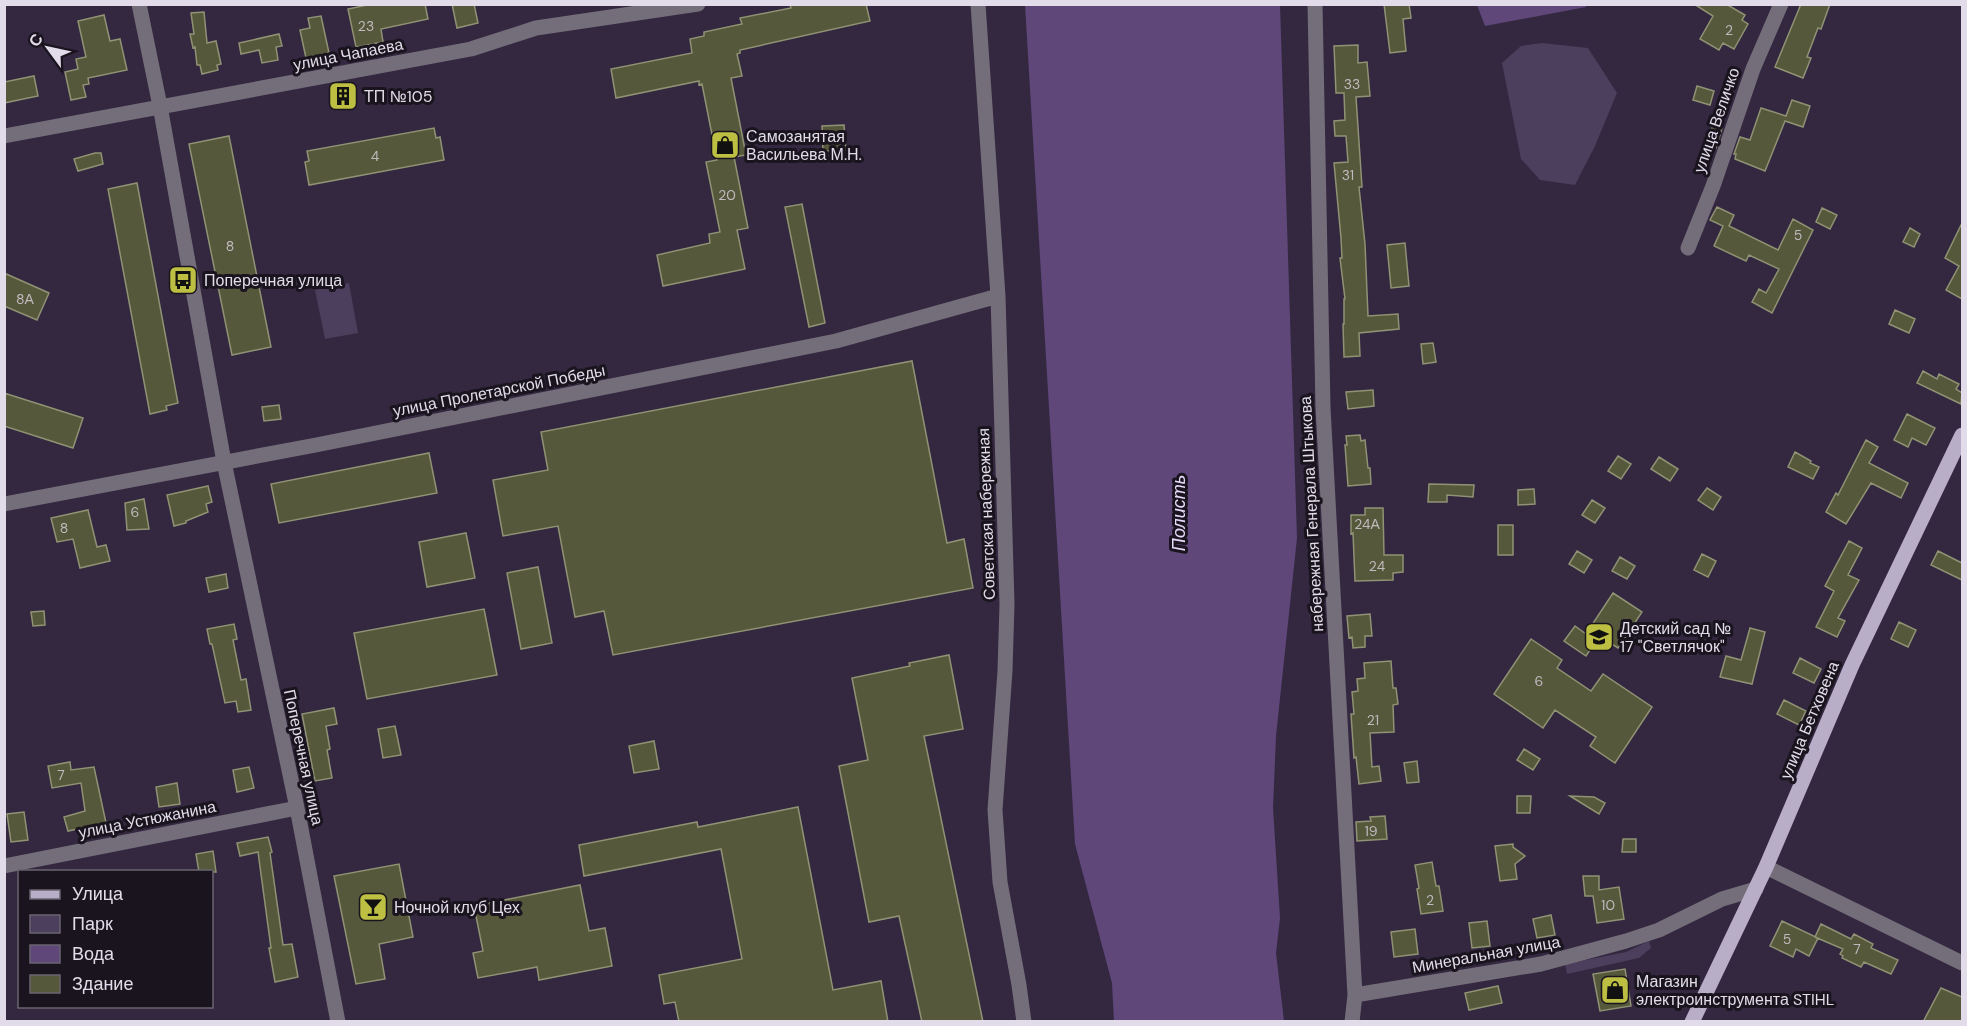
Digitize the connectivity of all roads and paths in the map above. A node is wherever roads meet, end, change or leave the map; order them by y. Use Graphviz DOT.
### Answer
graph roads {
  1 [pos="139,4"];
  2 [pos="698,4"];
  3 [pos="978,4"];
  4 [pos="1315,4"];
  5 [pos="1781,4"];
  6 [pos="160,106"];
  7 [pos="4,136"];
  8 [pos="1688,248"];
  9 [pos="998,296"];
  10 [pos="1962,435"];
  11 [pos="224,462"];
  12 [pos="4,504"];
  13 [pos="297,808"];
  14 [pos="4,866"];
  15 [pos="1766,867"];
  16 [pos="1756,889"];
  17 [pos="1962,963"];
  18 [pos="1355,995"];
  19 [pos="338,1022"];
  20 [pos="1024,1022"];
  21 [pos="1352,1022"];
  22 [pos="1692,1022"];
  1 -- 6 [label="street, Поперечная улица"];
  2 -- 6 [label="street, улица Чапаева"];
  3 -- 9 [label="street, Советская набережная"];
  4 -- 18 [label="street, набережная Генерала Штыкова"];
  5 -- 8 [label="street, улица Величко"];
  6 -- 7 [label="street, улица Чапаева"];
  6 -- 11 [label="street, Поперечная улица"];
  9 -- 11 [label="street, улица Пролетарской Победы"];
  9 -- 20 [label="street, Советская набережная"];
  10 -- 15 [label="main road, улица Бетховена"];
  11 -- 12 [label="street, улица Пролетарской Победы"];
  11 -- 13 [label="street, Поперечная улица"];
  13 -- 14 [label="street, улица Устюжанина"];
  13 -- 19 [label="street, Поперечная улица"];
  15 -- 16 [label="main road, улица Бетховена"];
  15 -- 17 [label="street"];
  16 -- 18 [label="street, Минеральная улица"];
  16 -- 22 [label="main road, улица Бетховена"];
  18 -- 21 [label="street, набережная Генерала Штыкова"];
}
